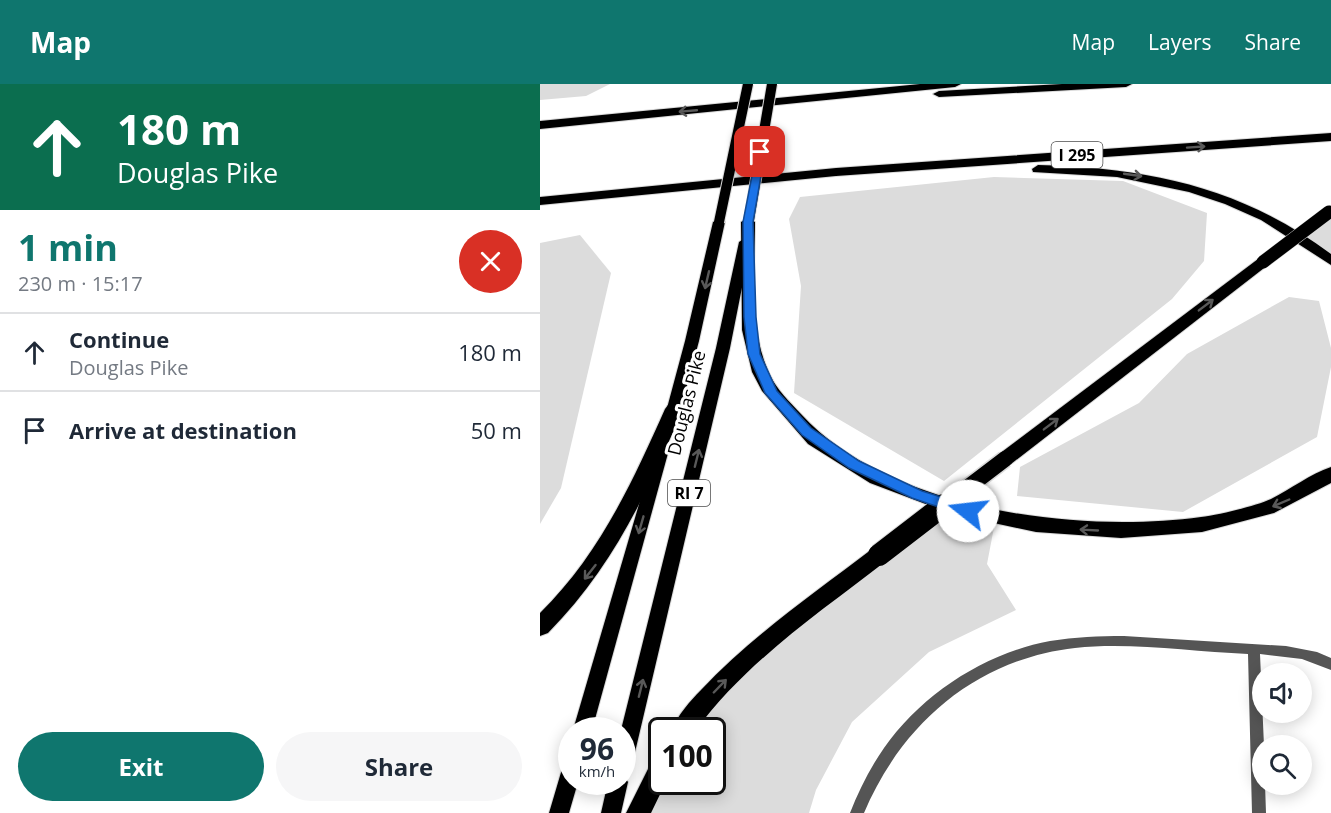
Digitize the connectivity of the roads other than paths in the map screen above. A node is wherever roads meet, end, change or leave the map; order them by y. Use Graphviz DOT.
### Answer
graph roads {
  1 [pos="748,84"];
  2 [pos="772,84"];
  3 [pos="955,84"];
  4 [pos="1126,84"];
  5 [pos="712,109"];
  6 [pos="540,123"];
  7 [pos="1331,137"];
  8 [pos="823,173"];
  9 [pos="724,182"];
  10 [pos="540,201"];
  11 [pos="540,212"];
  12 [pos="1330,212"];
  13 [pos="748,221"];
  14 [pos="1331,261"];
  15 [pos="674,409"];
  16 [pos="1331,474"];
  17 [pos="540,627"];
  18 [pos="1254,650"];
  19 [pos="1331,664"];
  20 [pos="586,717"];
  21 [pos="634,717"];
  22 [pos="693,717"];
  23 [pos="648,793"];
  24 [pos="564,795"];
  25 [pos="615,795"];
  26 [pos="559,813"];
  27 [pos="611,813"];
  28 [pos="638,813"];
  29 [pos="857,813"];
  30 [pos="1259,813"];
  1 -- 15 [label="main road, Douglas Pike / RI 7, one-way, bridge"];
  2 -- 13 [label="main road, Douglas Pike / RI 7, bridge"];
  3 -- 5 [label="highway"];
  4 -- 5 [label="highway"];
  5 -- 6 [label="highway, one-way"];
  8 -- 7 [label="highway, I 295, one-way"];
  8 -- 9 [label="highway, I 295"];
  8 -- 14 [label="highway, one-way"];
  9 -- 10 [label="highway, I 295"];
  9 -- 11 [label="highway"];
  22 -- 12 [label="highway, one-way, bridge"];
  16 -- 13 [label="highway, one-way"];
  21 -- 13 [label="main road, Douglas Pike / RI 7, one-way"];
  15 -- 17 [label="highway, one-way"];
  15 -- 20 [label="main road, Douglas Pike / RI 7, one-way"];
  18 -- 19 [label="lane"];
  18 -- 29 [label="lane"];
  18 -- 30 [label="lane"];
  23 -- 28 [label="highway"];
  24 -- 26 [label="main road"];
  25 -- 27 [label="main road"];
}
